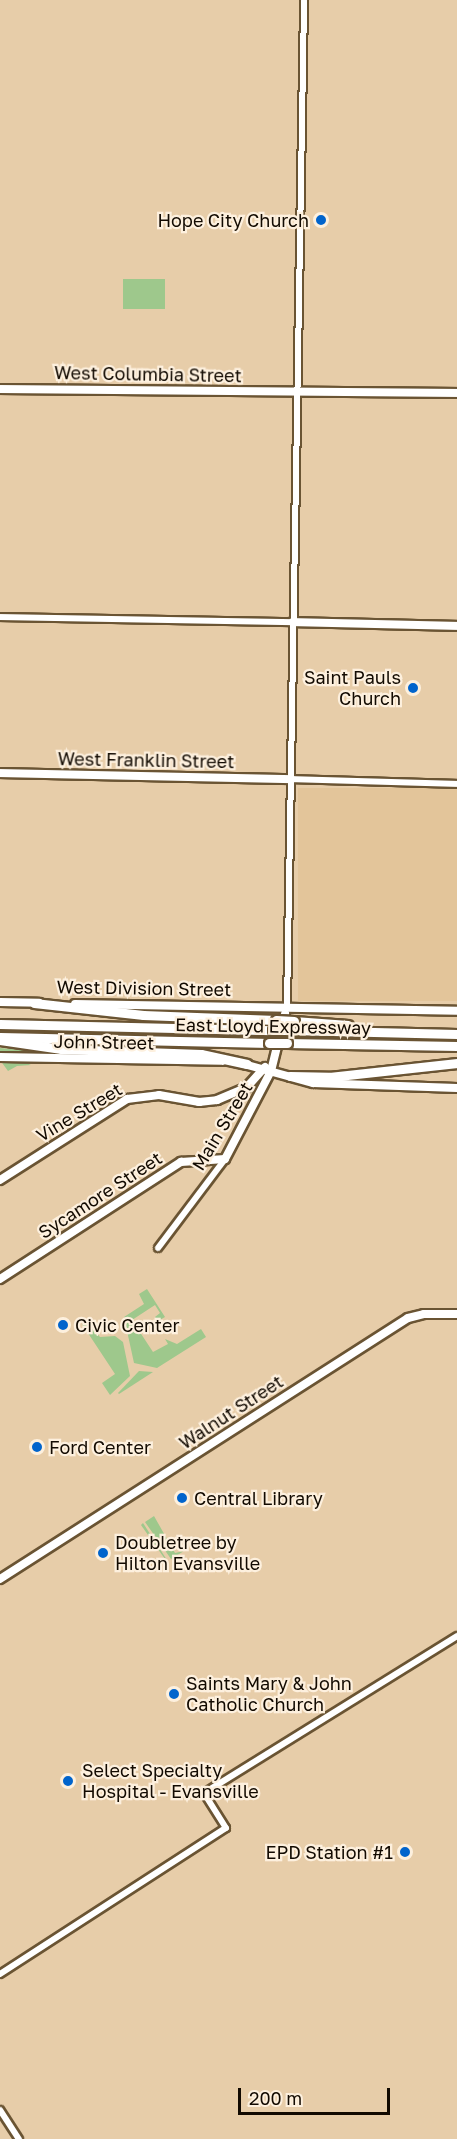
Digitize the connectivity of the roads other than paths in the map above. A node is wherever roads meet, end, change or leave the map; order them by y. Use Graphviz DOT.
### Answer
graph roads {
  1 [pos="304,0"];
  2 [pos="0,389"];
  3 [pos="296,392"];
  4 [pos="457,393"];
  5 [pos="0,617"];
  6 [pos="293,622"];
  7 [pos="457,626"];
  8 [pos="0,773"];
  9 [pos="291,779"];
  10 [pos="457,784"];
  11 [pos="0,1002"];
  12 [pos="34,1003"];
  13 [pos="287,1008"];
  14 [pos="457,1011"];
  15 [pos="0,1024"];
  16 [pos="275,1025"];
  17 [pos="457,1034"];
  18 [pos="0,1038"];
  19 [pos="457,1046"];
  20 [pos="0,1056"];
  21 [pos="457,1063"];
  22 [pos="247,1064"];
  23 [pos="267,1070"];
  24 [pos="290,1076"];
  25 [pos="457,1088"];
  26 [pos="225,1159"];
  27 [pos="0,1180"];
  28 [pos="158,1248"];
  29 [pos="0,1279"];
  30 [pos="457,1314"];
  31 [pos="0,1580"];
  32 [pos="457,1636"];
  33 [pos="0,1974"];
  34 [pos="0,2110"];
  35 [pos="19,2139"];
  1 -- 3 [label="street"];
  2 -- 3 [label="main road, West Columbia Street"];
  3 -- 4 [label="main road, West Columbia Street"];
  3 -- 6 [label="street"];
  5 -- 6 [label="street"];
  6 -- 7 [label="main road"];
  6 -- 9 [label="street"];
  8 -- 9 [label="main road, West Franklin Street"];
  9 -- 10 [label="street"];
  9 -- 13 [label="street"];
  11 -- 12 [label="main road, West Division Street"];
  12 -- 13 [label="main road, West Division Street"];
  12 -- 16 [label="highway"];
  13 -- 14 [label="main road, West Division Street"];
  13 -- 23 [label="main road, Vine Street"];
  15 -- 16 [label="highway, East Lloyd Expressway"];
  16 -- 17 [label="highway, East Lloyd Expressway, bridge"];
  18 -- 19 [label="highway, East Lloyd Expressway, bridge"];
  18 -- 22 [label="highway"];
  20 -- 22 [label="main road, John Street"];
  21 -- 24 [label="highway"];
  22 -- 23 [label="main road, John Street"];
  23 -- 24 [label="main road, John Street"];
  23 -- 26 [label="main road, Main Street"];
  23 -- 27 [label="main road, Vine Street"];
  24 -- 25 [label="main road, John Street"];
  26 -- 28 [label="street, Main Street"];
  26 -- 29 [label="main road, Sycamore Street"];
  30 -- 31 [label="main road, Walnut Street"];
  32 -- 33 [label="street"];
  34 -- 35 [label="street"];
}
